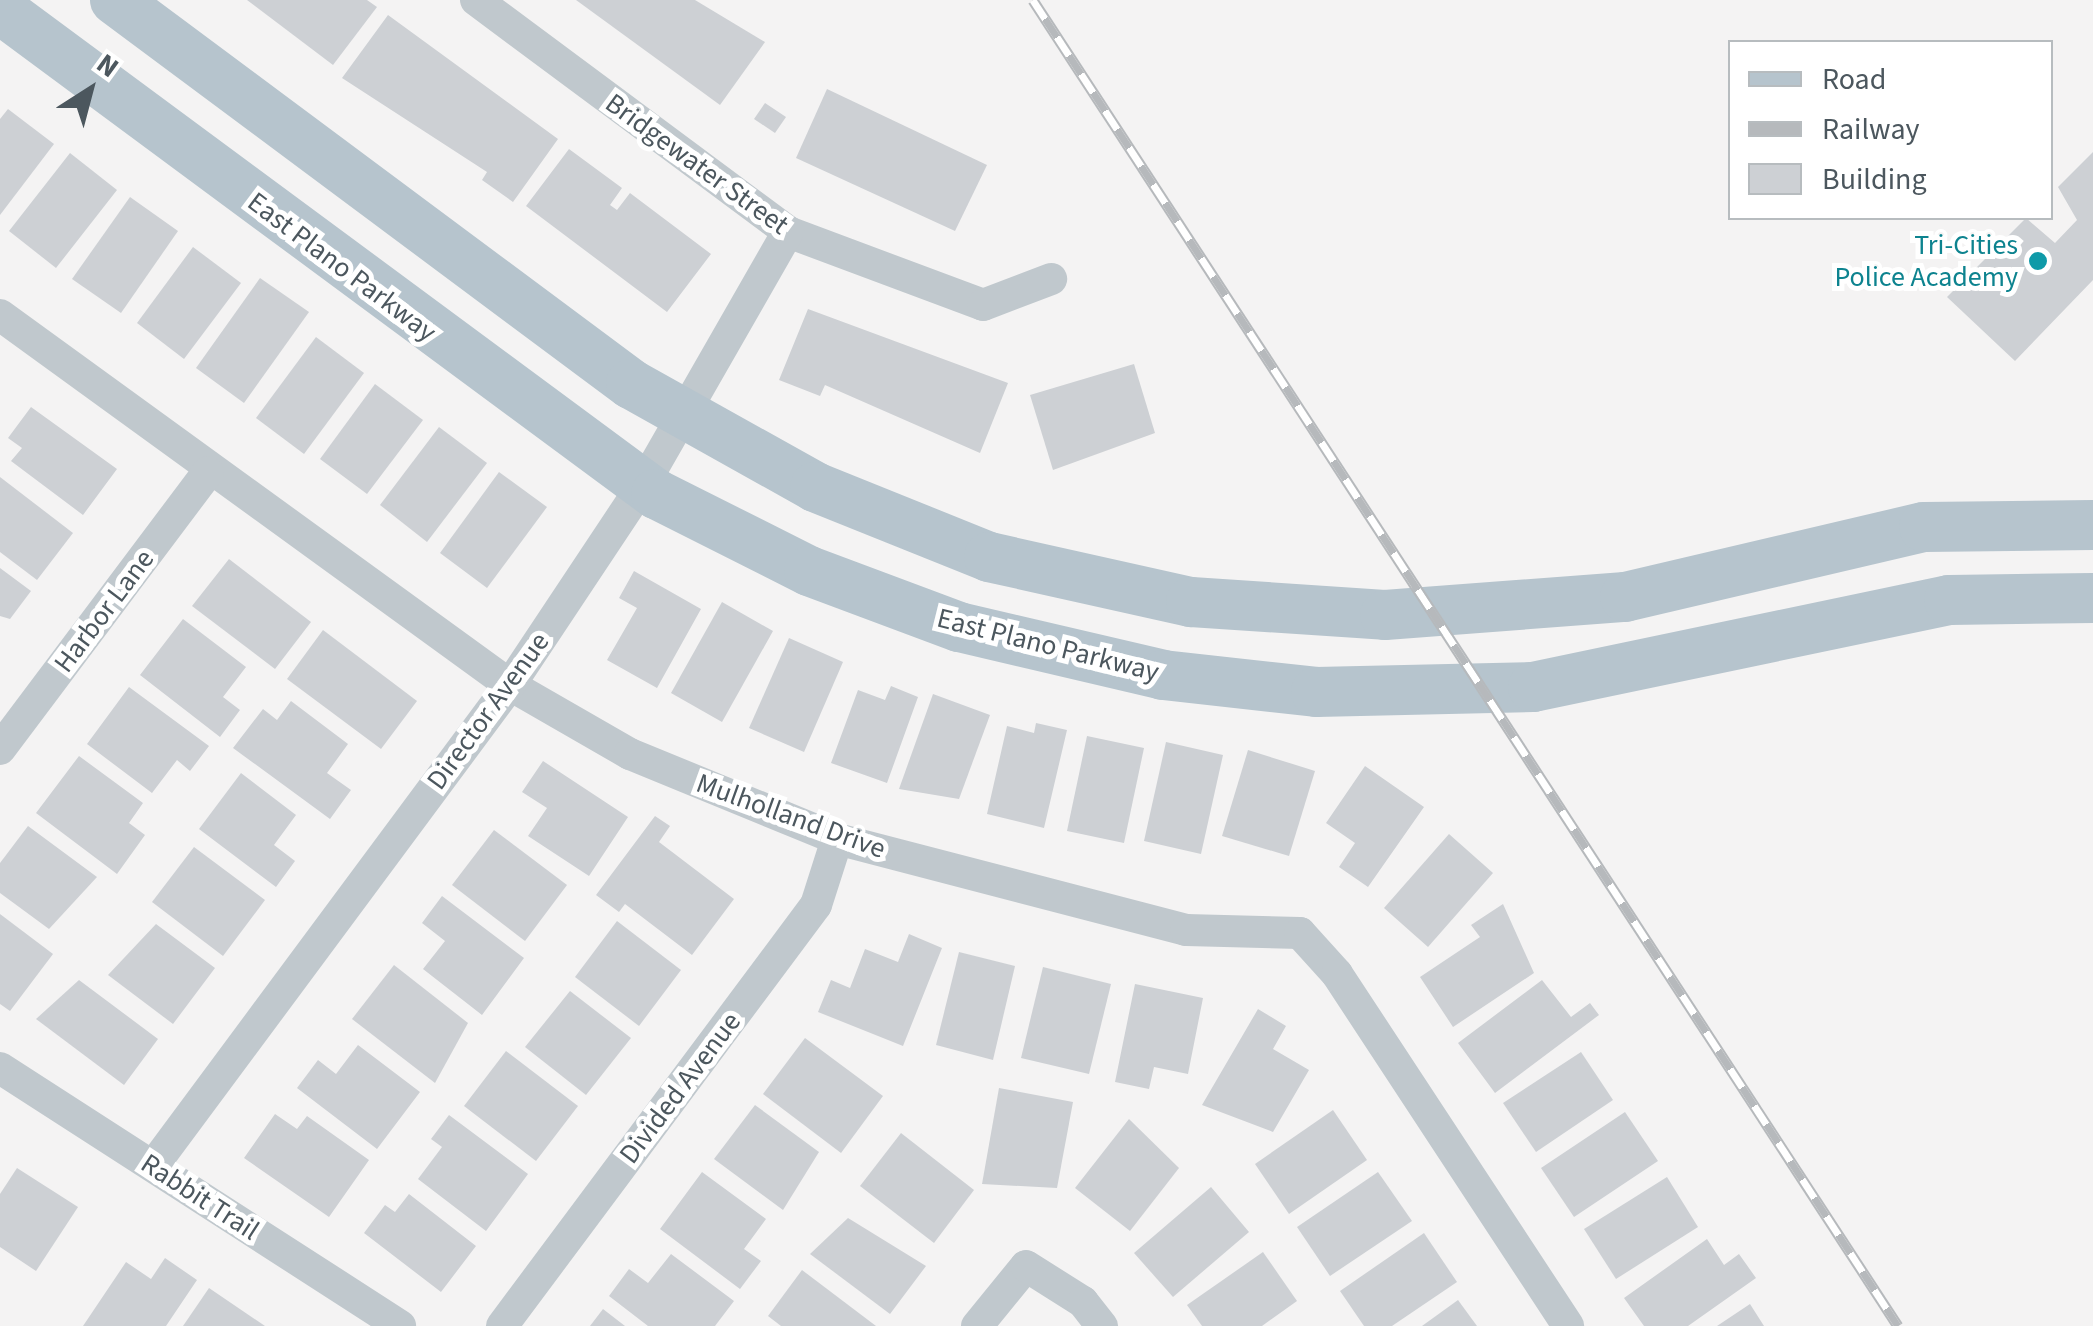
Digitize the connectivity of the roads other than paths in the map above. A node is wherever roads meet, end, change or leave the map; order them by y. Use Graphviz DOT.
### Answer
graph roads {
  1 [pos="115,0"];
  2 [pos="476,0"];
  3 [pos="0,9"];
  4 [pos="788,232"];
  5 [pos="1051,280"];
  6 [pos="0,314"];
  7 [pos="683,417"];
  8 [pos="208,472"];
  9 [pos="643,484"];
  10 [pos="2093,524"];
  11 [pos="1924,527"];
  12 [pos="2093,598"];
  13 [pos="1949,600"];
  14 [pos="510,685"];
  15 [pos="0,750"];
  16 [pos="837,839"];
  17 [pos="0,1068"];
  18 [pos="152,1166"];
  19 [pos="400,1326"];
  20 [pos="502,1326"];
  21 [pos="978,1326"];
  22 [pos="1102,1326"];
  23 [pos="1568,1326"];
  1 -- 7 [label="main road"];
  2 -- 4 [label="street, Bridgewater Street"];
  3 -- 9 [label="main road, East Plano Parkway"];
  4 -- 5 [label="street, Bridgewater Street"];
  4 -- 7 [label="street, Director Avenue"];
  6 -- 8 [label="street, Mulholland Drive"];
  7 -- 9 [label="street, Director Avenue"];
  7 -- 11 [label="main road"];
  8 -- 14 [label="street, Mulholland Drive"];
  8 -- 15 [label="street, Harbor Lane"];
  9 -- 13 [label="main road, East Plano Parkway"];
  9 -- 14 [label="street, Director Avenue"];
  10 -- 11 [label="main road"];
  11 -- 13 [label="main road"];
  12 -- 13 [label="main road, East Plano Parkway"];
  14 -- 16 [label="street, Mulholland Drive"];
  14 -- 18 [label="street, Director Avenue"];
  16 -- 20 [label="street, Divided Avenue"];
  16 -- 23 [label="street, Mulholland Drive"];
  17 -- 18 [label="street, Rabbit Trail"];
  18 -- 19 [label="street, Rabbit Trail"];
  21 -- 22 [label="street"];
}
